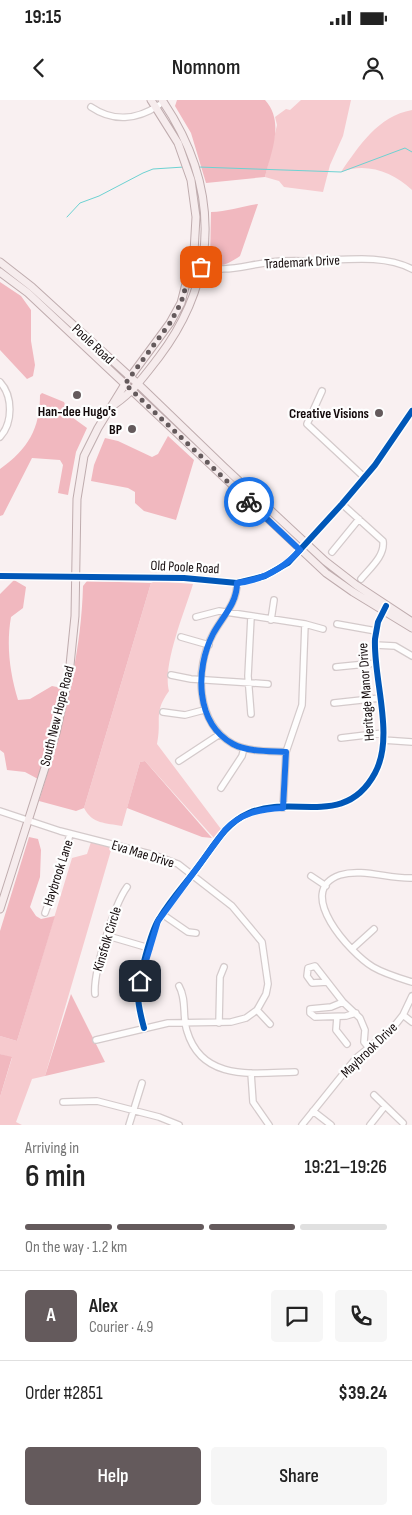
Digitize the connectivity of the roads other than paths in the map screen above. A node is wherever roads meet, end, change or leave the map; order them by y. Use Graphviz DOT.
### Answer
graph roads {
  1 [pos="151,100"];
  2 [pos="164,101"];
  3 [pos="91,107"];
  4 [pos="156,107"];
  5 [pos="0,262"];
  6 [pos="192,265"];
  7 [pos="201,267"];
  8 [pos="412,269"];
  9 [pos="0,272"];
  10 [pos="30,290"];
  11 [pos="130,377"];
  12 [pos="0,382"];
  13 [pos="125,384"];
  14 [pos="138,384"];
  15 [pos="322,391"];
  16 [pos="132,392"];
  17 [pos="114,405"];
  18 [pos="411,414"];
  19 [pos="0,437"];
  20 [pos="365,478"];
  21 [pos="342,504"];
  22 [pos="359,519"];
  23 [pos="306,544"];
  24 [pos="300,550"];
  25 [pos="332,552"];
  26 [pos="0,576"];
  27 [pos="76,576"];
  28 [pos="361,579"];
  29 [pos="237,583"];
  30 [pos="274,600"];
  31 [pos="384,609"];
  32 [pos="227,613"];
  33 [pos="196,617"];
  34 [pos="251,617"];
  35 [pos="271,620"];
  36 [pos="412,622"];
  37 [pos="305,624"];
  38 [pos="337,624"];
  39 [pos="412,628"];
  40 [pos="323,629"];
  41 [pos="376,631"];
  42 [pos="181,637"];
  43 [pos="209,645"];
  44 [pos="374,645"];
  45 [pos="412,656"];
  46 [pos="376,663"];
  47 [pos="336,668"];
  48 [pos="170,675"];
  49 [pos="203,679"];
  50 [pos="248,682"];
  51 [pos="268,684"];
  52 [pos="380,698"];
  53 [pos="334,703"];
  54 [pos="204,710"];
  55 [pos="164,712"];
  56 [pos="251,714"];
  57 [pos="383,733"];
  58 [pos="220,734"];
  59 [pos="340,738"];
  60 [pos="383,740"];
  61 [pos="412,742"];
  62 [pos="244,748"];
  63 [pos="286,752"];
  64 [pos="179,760"];
  65 [pos="221,788"];
  66 [pos="283,808"];
  67 [pos="0,811"];
  68 [pos="28,820"];
  69 [pos="70,834"];
  70 [pos="192,875"];
  71 [pos="311,876"];
  72 [pos="412,878"];
  73 [pos="326,886"];
  74 [pos="127,888"];
  75 [pos="3,889"];
  76 [pos="0,909"];
  77 [pos="45,913"];
  78 [pos="162,914"];
  79 [pos="374,929"];
  80 [pos="196,933"];
  81 [pos="108,936"];
  82 [pos="149,948"];
  83 [pos="353,948"];
  84 [pos="224,967"];
  85 [pos="327,982"];
  86 [pos="412,982"];
  87 [pos="179,986"];
  88 [pos="95,994"];
  89 [pos="412,996"];
  90 [pos="343,1002"];
  91 [pos="257,1010"];
  92 [pos="356,1013"];
  93 [pos="404,1015"];
  94 [pos="337,1017"];
  95 [pos="185,1022"];
  96 [pos="219,1022"];
  97 [pos="412,1022"];
  98 [pos="270,1024"];
  99 [pos="144,1028"];
  100 [pos="96,1040"];
  101 [pos="346,1044"];
  102 [pos="368,1048"];
  103 [pos="295,1072"];
  104 [pos="251,1073"];
  105 [pos="142,1083"];
  106 [pos="374,1096"];
  107 [pos="63,1102"];
  108 [pos="385,1106"];
  109 [pos="134,1110"];
  110 [pos="313,1111"];
  111 [pos="403,1123"];
  112 [pos="129,1125"];
  113 [pos="179,1125"];
  114 [pos="269,1125"];
  115 [pos="302,1125"];
  116 [pos="331,1125"];
  117 [pos="370,1125"];
  1 -- 4 [label="main road, South New Hope Road"];
  2 -- 4 [label="street"];
  2 -- 7 [label="main road, South New Hope Road"];
  3 -- 4 [label="street"];
  4 -- 6 [label="main road, South New Hope Road"];
  5 -- 10 [label="main road, Poole Road"];
  6 -- 7 [label="street, Trademark Drive"];
  6 -- 11 [label="main road, South New Hope Road"];
  7 -- 8 [label="street, Trademark Drive"];
  7 -- 14 [label="main road, South New Hope Road"];
  9 -- 10 [label="main road, Poole Road"];
  10 -- 11 [label="main road, Poole Road"];
  10 -- 13 [label="main road, Poole Road"];
  11 -- 13 [label="main road, South New Hope Road"];
  11 -- 14 [label="main road, Poole Road"];
  12 -- 19 [label="street"];
  13 -- 16 [label="main road, Poole Road"];
  13 -- 17 [label="main road, South New Hope Road"];
  14 -- 16 [label="main road, South New Hope Road"];
  14 -- 23 [label="main road, Poole Road"];
  15 -- 20 [label="street"];
  16 -- 17 [label="main road, South New Hope Road"];
  16 -- 24 [label="main road, Poole Road"];
  17 -- 27 [label="main road, South New Hope Road"];
  18 -- 20 [label="street, Old Poole Road"];
  20 -- 21 [label="street, Old Poole Road"];
  21 -- 22 [label="street"];
  21 -- 23 [label="street, Old Poole Road"];
  22 -- 25 [label="street"];
  22 -- 28 [label="street"];
  23 -- 24 [label="street, Old Poole Road"];
  23 -- 31 [label="main road, Poole Road"];
  24 -- 29 [label="street, Old Poole Road"];
  24 -- 31 [label="main road, Poole Road"];
  26 -- 27 [label="street, Old Poole Road"];
  27 -- 29 [label="street, Old Poole Road"];
  27 -- 68 [label="main road, South New Hope Road"];
  29 -- 32 [label="street"];
  30 -- 35 [label="street"];
  31 -- 36 [label="main road, Poole Road"];
  31 -- 39 [label="main road, Poole Road"];
  31 -- 41 [label="street, Heritage Manor Drive"];
  32 -- 33 [label="street"];
  32 -- 34 [label="street"];
  32 -- 43 [label="street"];
  34 -- 35 [label="street"];
  34 -- 50 [label="street"];
  35 -- 37 [label="street"];
  37 -- 40 [label="street"];
  37 -- 63 [label="street"];
  38 -- 41 [label="street"];
  41 -- 44 [label="street, Heritage Manor Drive"];
  42 -- 43 [label="street"];
  43 -- 49 [label="street"];
  44 -- 45 [label="street"];
  44 -- 46 [label="street, Heritage Manor Drive"];
  46 -- 47 [label="street"];
  46 -- 52 [label="street, Heritage Manor Drive"];
  48 -- 49 [label="street"];
  49 -- 50 [label="street"];
  49 -- 54 [label="street"];
  50 -- 51 [label="street"];
  50 -- 56 [label="street"];
  52 -- 53 [label="street"];
  52 -- 57 [label="street, Heritage Manor Drive"];
  54 -- 55 [label="street"];
  54 -- 58 [label="street"];
  57 -- 59 [label="street"];
  57 -- 60 [label="street, Heritage Manor Drive"];
  58 -- 62 [label="street"];
  58 -- 64 [label="street"];
  60 -- 61 [label="street"];
  60 -- 66 [label="street, Heritage Manor Drive"];
  62 -- 63 [label="street"];
  62 -- 65 [label="street"];
  63 -- 66 [label="street"];
  66 -- 70 [label="street, Heritage Manor Drive"];
  67 -- 68 [label="street, Eva Mae Drive"];
  68 -- 69 [label="street, Eva Mae Drive"];
  68 -- 75 [label="main road, South New Hope Road"];
  69 -- 70 [label="street, Eva Mae Drive"];
  69 -- 77 [label="street, Haybrook Lane"];
  70 -- 78 [label="street, Heritage Manor Drive"];
  70 -- 91 [label="street, Eva Mae Drive"];
  71 -- 73 [label="street"];
  72 -- 73 [label="street"];
  73 -- 83 [label="street"];
  74 -- 81 [label="street, Kinsfolk Circle"];
  75 -- 76 [label="main road, South New Hope Road"];
  78 -- 80 [label="street"];
  78 -- 82 [label="street, Heritage Manor Drive"];
  79 -- 83 [label="street"];
  81 -- 82 [label="street"];
  81 -- 88 [label="street, Kinsfolk Circle"];
  82 -- 99 [label="street, Heritage Manor Drive"];
  83 -- 86 [label="street"];
  84 -- 96 [label="street"];
  85 -- 90 [label="street"];
  87 -- 95 [label="street"];
  89 -- 93 [label="street, Maybrook Drive"];
  90 -- 92 [label="street"];
  90 -- 94 [label="street"];
  91 -- 96 [label="street"];
  91 -- 98 [label="street"];
  92 -- 94 [label="street"];
  92 -- 102 [label="street"];
  93 -- 97 [label="street"];
  93 -- 102 [label="street, Maybrook Drive"];
  94 -- 101 [label="street"];
  95 -- 96 [label="street"];
  95 -- 99 [label="street"];
  95 -- 104 [label="street"];
  99 -- 100 [label="street"];
  102 -- 110 [label="street, Maybrook Drive"];
  103 -- 104 [label="street"];
  104 -- 114 [label="street"];
  105 -- 109 [label="street"];
  106 -- 108 [label="street"];
  107 -- 109 [label="street"];
  108 -- 111 [label="street"];
  108 -- 117 [label="street"];
  109 -- 112 [label="street"];
  109 -- 113 [label="street"];
  110 -- 115 [label="street, Maybrook Drive"];
  110 -- 116 [label="street"];
}
